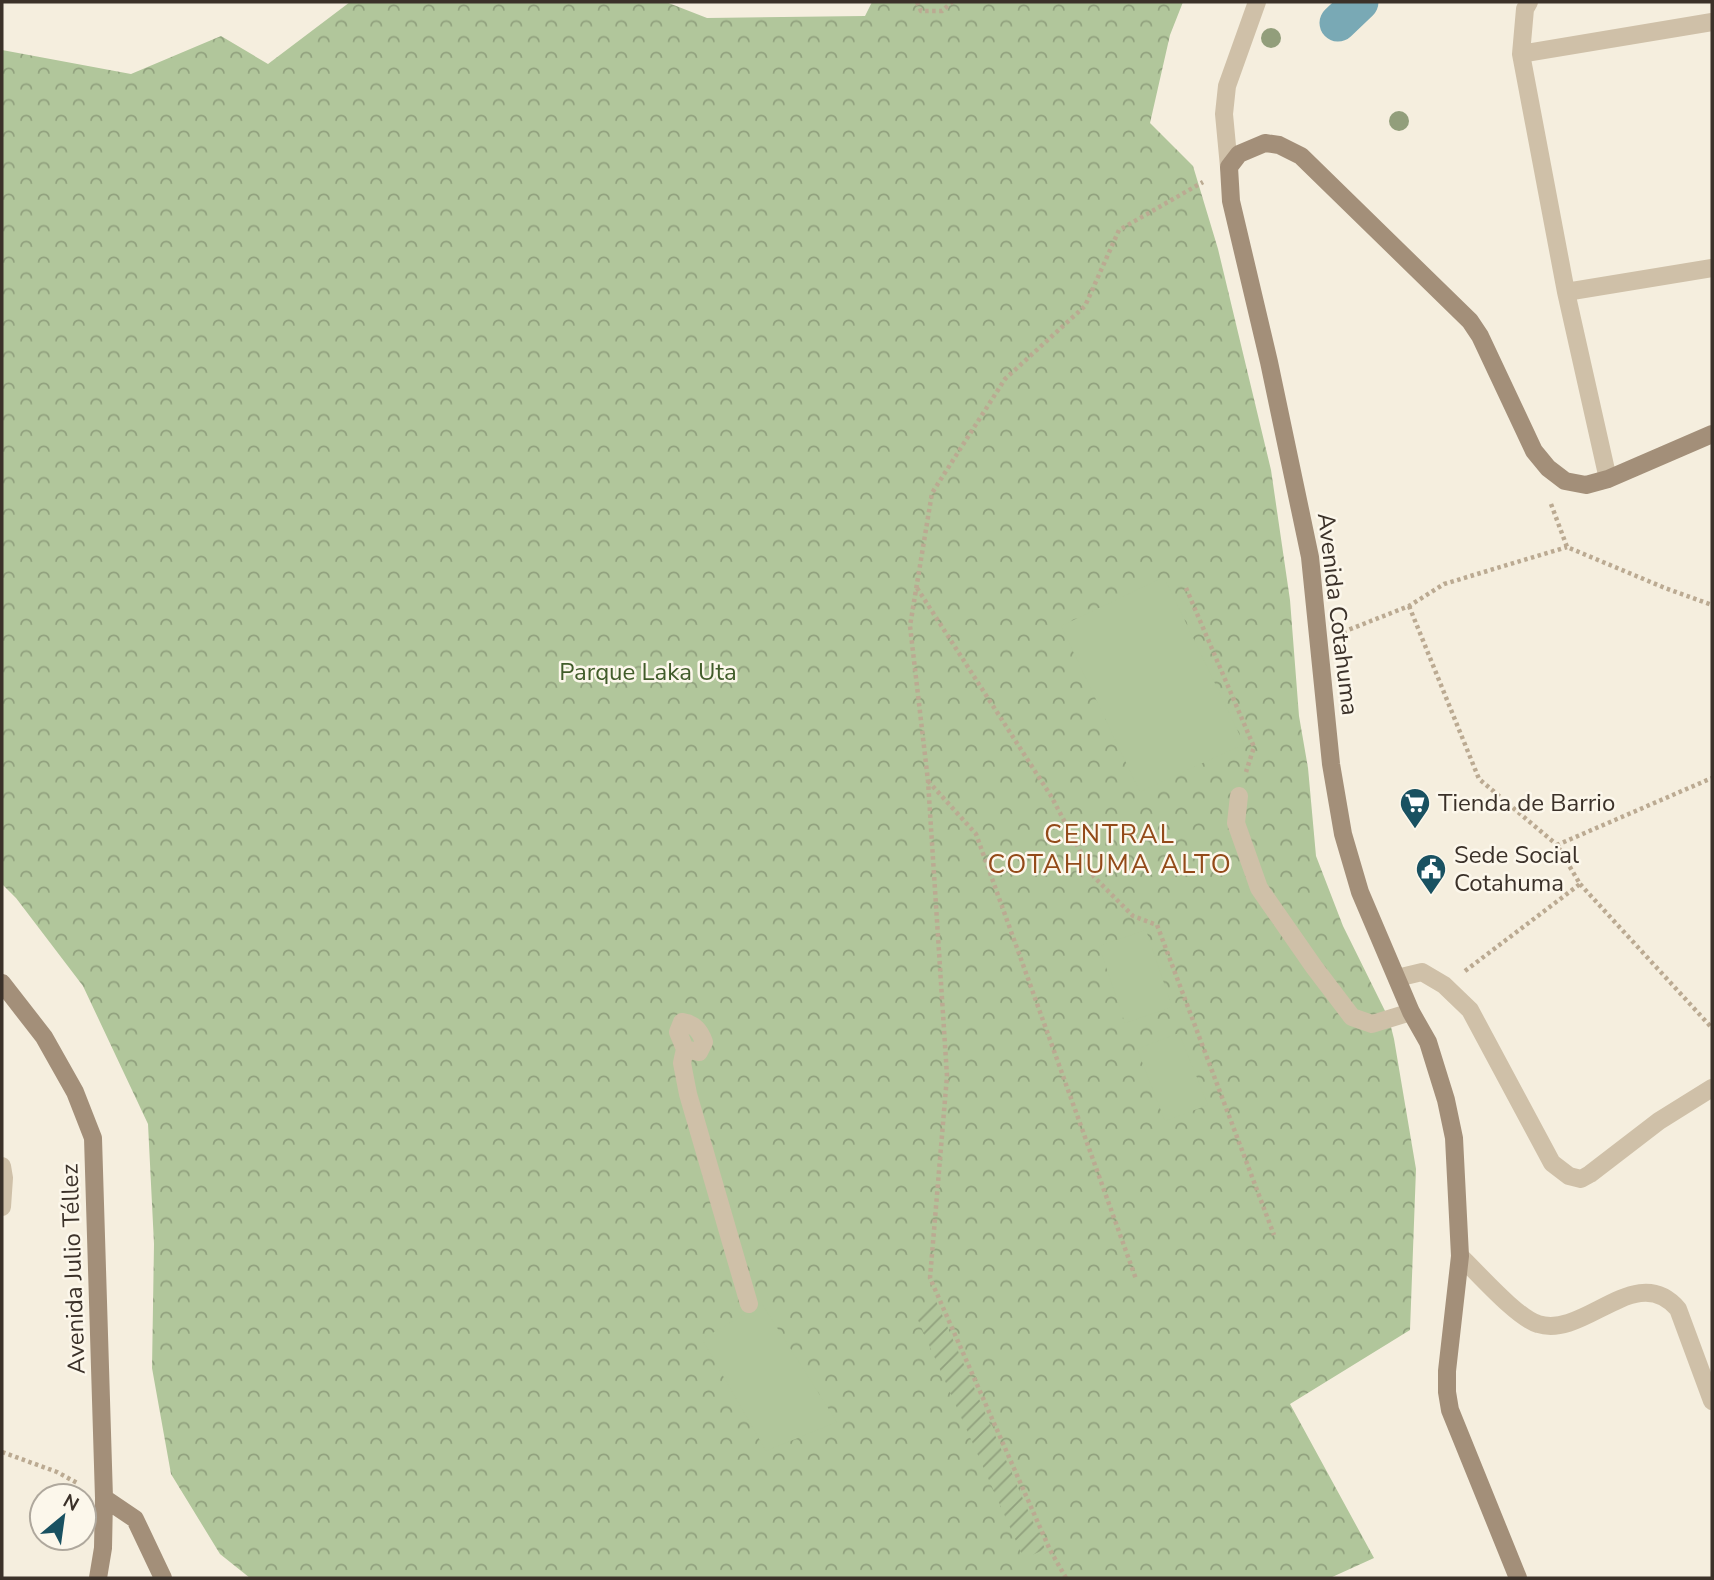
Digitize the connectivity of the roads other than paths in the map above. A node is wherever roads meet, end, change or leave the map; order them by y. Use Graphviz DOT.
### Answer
graph roads {
  1 [pos="1257,2"];
  2 [pos="1529,2"];
  3 [pos="1712,22"];
  4 [pos="1521,54"];
  5 [pos="1229,167"];
  6 [pos="1712,268"];
  7 [pos="1566,292"];
  8 [pos="1712,434"];
  9 [pos="1608,479"];
  10 [pos="1239,796"];
  11 [pos="1397,978"];
  12 [pos="2,983"];
  13 [pos="1411,1012"];
  14 [pos="685,1049"];
  15 [pos="1712,1088"];
  16 [pos="2,1166"];
  17 [pos="2,1208"];
  18 [pos="1460,1256"];
  19 [pos="749,1304"];
  20 [pos="1712,1401"];
  21 [pos="104,1498"];
  22 [pos="98,1578"];
  23 [pos="163,1578"];
  24 [pos="1518,1578"];
  1 -- 5 [label="street"];
  2 -- 4 [label="street"];
  3 -- 4 [label="street"];
  4 -- 7 [label="street"];
  5 -- 9 [label="main road"];
  5 -- 11 [label="main road, Avenida Cotahuma"];
  6 -- 7 [label="street"];
  7 -- 9 [label="street"];
  8 -- 9 [label="main road"];
  10 -- 13 [label="street"];
  11 -- 13 [label="main road, Avenida Cotahuma"];
  11 -- 15 [label="street"];
  12 -- 21 [label="main road, Avenida Julio Téllez"];
  13 -- 18 [label="main road, Avenida Cotahuma"];
  14 -- 19 [label="street"];
  16 -- 17 [label="street"];
  18 -- 20 [label="street"];
  18 -- 24 [label="main road, Avenida Cotahuma"];
  21 -- 22 [label="main road, Avenida Julio Téllez"];
  21 -- 23 [label="main road"];
}
